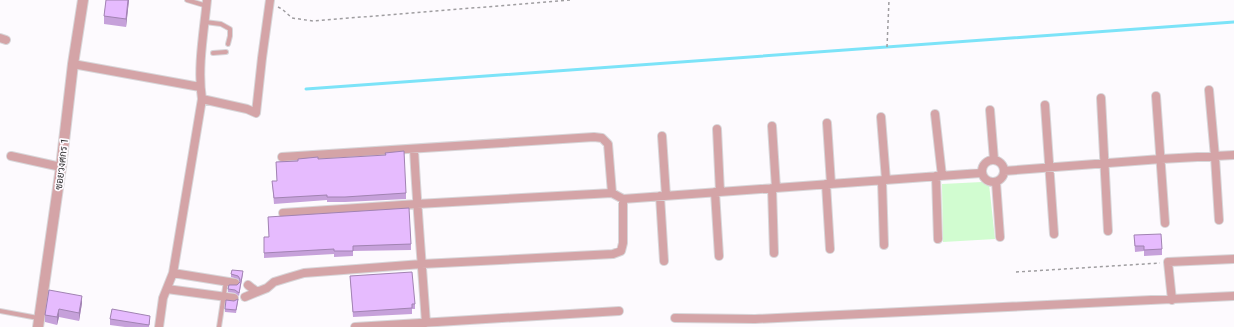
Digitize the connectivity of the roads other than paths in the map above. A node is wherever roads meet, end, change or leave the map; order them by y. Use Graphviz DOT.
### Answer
graph roads {
  1 [pos="83,0"];
  2 [pos="187,0"];
  3 [pos="270,2"];
  4 [pos="207,3"];
  5 [pos="204,22"];
  6 [pos="228,44"];
  7 [pos="226,52"];
  8 [pos="213,53"];
  9 [pos="73,64"];
  10 [pos="200,87"];
  11 [pos="1209,90"];
  12 [pos="1156,96"];
  13 [pos="1100,98"];
  14 [pos="202,99"];
  15 [pos="1045,105"];
  16 [pos="990,110"];
  17 [pos="935,114"];
  18 [pos="881,117"];
  19 [pos="826,123"];
  20 [pos="772,126"];
  21 [pos="717,129"];
  22 [pos="662,136"];
  23 [pos="414,149"];
  24 [pos="1234,155"];
  25 [pos="10,156"];
  26 [pos="282,157"];
  27 [pos="1215,157"];
  28 [pos="1161,159"];
  29 [pos="994,160"];
  30 [pos="1104,163"];
  31 [pos="60,167"];
  32 [pos="1050,167"];
  33 [pos="1004,171"];
  34 [pos="981,173"];
  35 [pos="939,176"];
  36 [pos="884,180"];
  37 [pos="996,182"];
  38 [pos="828,184"];
  39 [pos="774,188"];
  40 [pos="718,192"];
  41 [pos="612,193"];
  42 [pos="663,196"];
  43 [pos="623,199"];
  44 [pos="417,204"];
  45 [pos="283,213"];
  46 [pos="1219,220"];
  47 [pos="1165,223"];
  48 [pos="1108,231"];
  49 [pos="1054,234"];
  50 [pos="1000,237"];
  51 [pos="938,239"];
  52 [pos="884,245"];
  53 [pos="830,249"];
  54 [pos="774,253"];
  55 [pos="719,256"];
  56 [pos="1234,259"];
  57 [pos="664,261"];
  58 [pos="422,264"];
  59 [pos="173,274"];
  60 [pos="226,281"];
  61 [pos="235,283"];
  62 [pos="248,285"];
  63 [pos="168,289"];
  64 [pos="256,292"];
  65 [pos="1234,296"];
  66 [pos="224,297"];
  67 [pos="245,297"];
  68 [pos="234,298"];
  69 [pos="1172,300"];
  70 [pos="0,311"];
  71 [pos="619,311"];
  72 [pos="675,318"];
  73 [pos="38,322"];
  74 [pos="426,323"];
  75 [pos="159,327"];
  76 [pos="219,327"];
  77 [pos="355,327"];
  1 -- 9 [label="street, ซอยวงศกร 1"];
  2 -- 4 [label="lane"];
  3 -- 14 [label="street"];
  4 -- 5 [label="street"];
  5 -- 6 [label="lane"];
  5 -- 10 [label="street"];
  7 -- 8 [label="lane"];
  9 -- 10 [label="street"];
  9 -- 31 [label="street, ซอยวงศกร 1"];
  10 -- 14 [label="street"];
  11 -- 27 [label="street"];
  12 -- 28 [label="street"];
  13 -- 30 [label="street"];
  14 -- 59 [label="street"];
  15 -- 32 [label="street"];
  16 -- 29 [label="street"];
  17 -- 35 [label="street"];
  18 -- 36 [label="street"];
  19 -- 38 [label="street"];
  20 -- 39 [label="street"];
  21 -- 40 [label="street"];
  22 -- 42 [label="street"];
  23 -- 26 [label="street"];
  23 -- 41 [label="street"];
  23 -- 44 [label="street"];
  24 -- 27 [label="street"];
  25 -- 31 [label="street"];
  27 -- 28 [label="street"];
  27 -- 46 [label="street"];
  28 -- 30 [label="street"];
  28 -- 47 [label="street"];
  29 -- 33 [label="street"];
  29 -- 34 [label="street"];
  30 -- 32 [label="street"];
  30 -- 48 [label="street"];
  31 -- 73 [label="street, ซอยวงศกร 1"];
  32 -- 33 [label="street"];
  32 -- 49 [label="street"];
  33 -- 37 [label="street"];
  34 -- 35 [label="street"];
  34 -- 37 [label="street"];
  35 -- 36 [label="street"];
  35 -- 51 [label="street"];
  36 -- 38 [label="street"];
  36 -- 52 [label="street"];
  37 -- 50 [label="street"];
  38 -- 39 [label="street"];
  38 -- 53 [label="street"];
  39 -- 40 [label="street"];
  39 -- 54 [label="street"];
  40 -- 42 [label="street"];
  40 -- 55 [label="street"];
  41 -- 43 [label="street"];
  41 -- 44 [label="street"];
  42 -- 43 [label="street"];
  42 -- 57 [label="street"];
  43 -- 58 [label="street"];
  44 -- 45 [label="street"];
  44 -- 58 [label="street"];
  56 -- 69 [label="street"];
  58 -- 64 [label="street"];
  58 -- 74 [label="street"];
  59 -- 60 [label="street"];
  59 -- 63 [label="street"];
  60 -- 61 [label="street"];
  60 -- 66 [label="lane"];
  62 -- 64 [label="street"];
  63 -- 66 [label="street"];
  63 -- 75 [label="street"];
  64 -- 67 [label="street"];
  65 -- 69 [label="street"];
  66 -- 68 [label="street"];
  66 -- 76 [label="lane"];
  69 -- 72 [label="street"];
  70 -- 73 [label="lane"];
  71 -- 74 [label="street"];
  74 -- 77 [label="street"];
}
